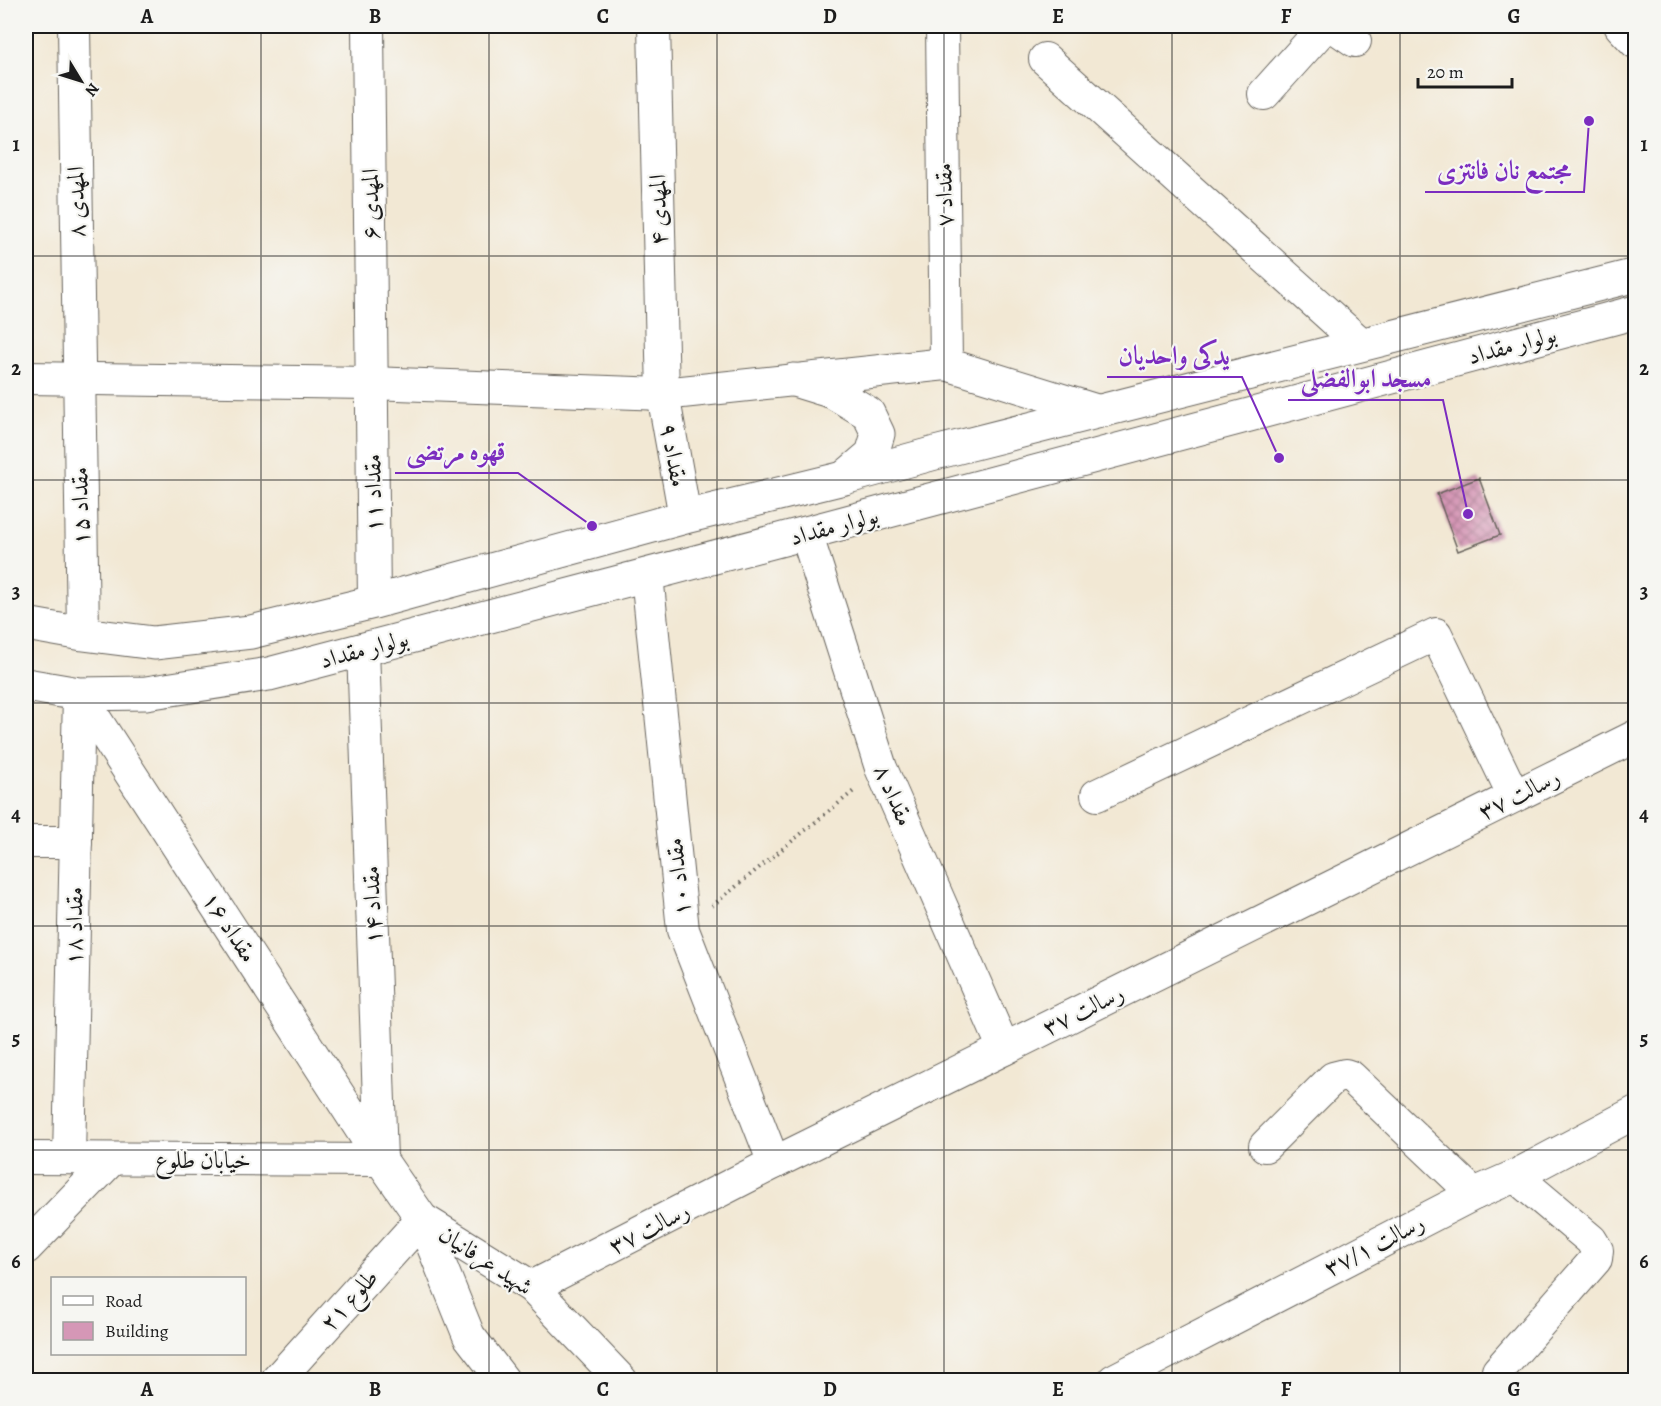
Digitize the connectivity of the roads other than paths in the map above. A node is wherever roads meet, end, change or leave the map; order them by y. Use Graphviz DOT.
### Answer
graph roads {
  1 [pos="74,26"];
  2 [pos="368,26"];
  3 [pos="654,26"];
  4 [pos="942,26"];
  5 [pos="1325,26"];
  6 [pos="1621,26"];
  7 [pos="1635,42"];
  8 [pos="1045,59"];
  9 [pos="1264,94"];
  10 [pos="1635,274"];
  11 [pos="1635,312"];
  12 [pos="1360,343"];
  13 [pos="946,364"];
  14 [pos="26,378"];
  15 [pos="78,379"];
  16 [pos="794,380"];
  17 [pos="371,383"];
  18 [pos="663,394"];
  19 [pos="1098,411"];
  20 [pos="844,478"];
  21 [pos="685,517"];
  22 [pos="806,533"];
  23 [pos="647,575"];
  24 [pos="374,602"];
  25 [pos="26,624"];
  26 [pos="83,634"];
  27 [pos="363,649"];
  28 [pos="26,686"];
  29 [pos="79,694"];
  30 [pos="1635,736"];
  31 [pos="1097,795"];
  32 [pos="1514,796"];
  33 [pos="26,842"];
  34 [pos="76,842"];
  35 [pos="1004,1049"];
  36 [pos="1635,1112"];
  37 [pos="1265,1146"];
  38 [pos="26,1158"];
  39 [pos="69,1158"];
  40 [pos="112,1159"];
  41 [pos="381,1160"];
  42 [pos="774,1163"];
  43 [pos="1515,1176"];
  44 [pos="1473,1194"];
  45 [pos="422,1219"];
  46 [pos="26,1248"];
  47 [pos="532,1287"];
  48 [pos="1498,1371"];
  49 [pos="277,1380"];
  50 [pos="503,1380"];
  51 [pos="621,1380"];
  52 [pos="1114,1380"];
  1 -- 15 [label="street, المهدی ۸"];
  2 -- 17 [label="street, المهدی ۶"];
  3 -- 18 [label="street, المهدی ۴"];
  4 -- 13 [label="street, مقداد ۷"];
  5 -- 9 [label="street"];
  6 -- 7 [label="main road"];
  8 -- 12 [label="street"];
  10 -- 12 [label="main road, بولوار مقداد"];
  11 -- 22 [label="main road, بولوار مقداد"];
  12 -- 19 [label="main road, بولوار مقداد"];
  13 -- 16 [label="street"];
  13 -- 19 [label="street"];
  14 -- 15 [label="street"];
  15 -- 17 [label="street"];
  15 -- 26 [label="street, مقداد ۱۵"];
  16 -- 18 [label="street"];
  16 -- 20 [label="main road"];
  17 -- 18 [label="street"];
  17 -- 24 [label="street, مقداد ۱۱"];
  18 -- 21 [label="street, مقداد ۹"];
  19 -- 20 [label="main road, بولوار مقداد"];
  20 -- 21 [label="main road, بولوار مقداد"];
  21 -- 24 [label="main road, بولوار مقداد"];
  22 -- 23 [label="main road, بولوار مقداد"];
  22 -- 35 [label="street, مقداد ۸"];
  23 -- 27 [label="main road, بولوار مقداد"];
  23 -- 42 [label="street, مقداد ۱۰"];
  24 -- 26 [label="main road, بولوار مقداد"];
  25 -- 26 [label="main road, بولوار مقداد"];
  27 -- 29 [label="main road, بولوار مقداد"];
  27 -- 41 [label="street, مقداد ۱۴"];
  28 -- 29 [label="main road, بولوار مقداد"];
  29 -- 34 [label="street, مقداد ۱۸"];
  29 -- 41 [label="street, مقداد ۱۶"];
  30 -- 32 [label="street, رسالت ۳۷"];
  31 -- 32 [label="street"];
  32 -- 35 [label="street, رسالت ۳۷"];
  33 -- 34 [label="street"];
  34 -- 39 [label="street, مقداد ۱۸"];
  35 -- 42 [label="street, رسالت ۳۷"];
  36 -- 43 [label="street, رسالت ۳۷/۱"];
  37 -- 44 [label="street"];
  38 -- 39 [label="street, خیابان طلوع"];
  39 -- 40 [label="street, خیابان طلوع"];
  40 -- 41 [label="street, خیابان طلوع"];
  40 -- 46 [label="street"];
  41 -- 45 [label="street, شهید عرفانیان"];
  42 -- 47 [label="street, رسالت ۳۷"];
  43 -- 44 [label="street, رسالت ۳۷/۱"];
  43 -- 48 [label="street"];
  44 -- 52 [label="street, رسالت ۳۷/۱"];
  45 -- 47 [label="street, شهید عرفانیان"];
  45 -- 49 [label="street, طلوع ۲۱"];
  45 -- 50 [label="street"];
  47 -- 51 [label="street, شهید عرفانیان"];
}
